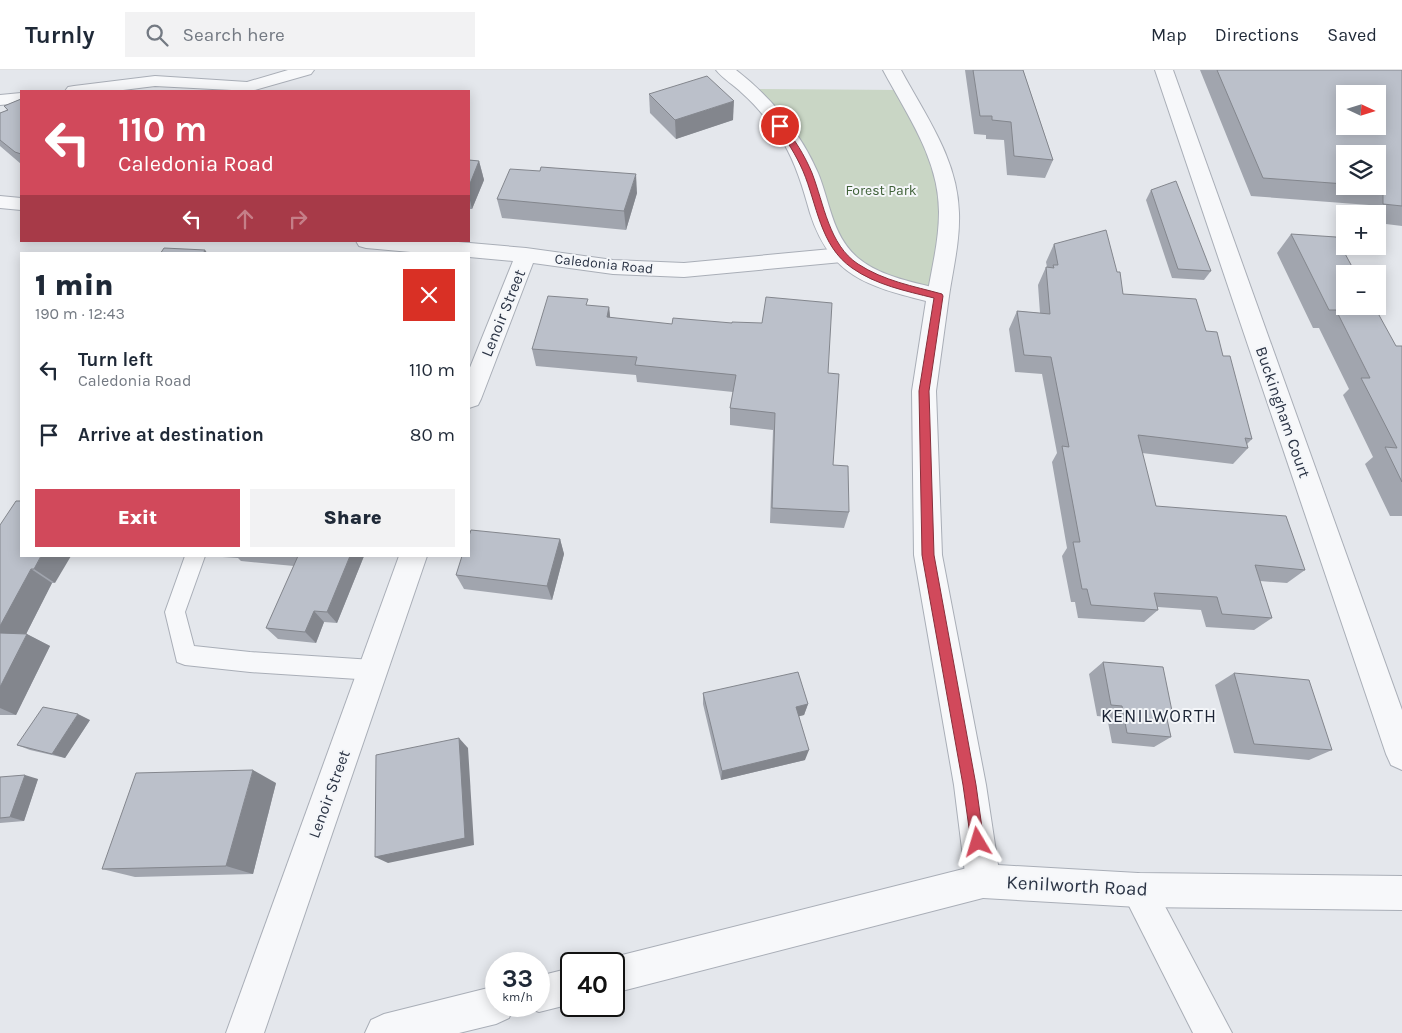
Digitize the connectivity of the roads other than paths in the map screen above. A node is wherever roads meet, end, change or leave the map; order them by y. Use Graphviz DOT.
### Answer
graph roads {
  1 [pos="305,70"];
  2 [pos="725,70"];
  3 [pos="892,70"];
  4 [pos="1164,70"];
  5 [pos="280,75"];
  6 [pos="82,90"];
  7 [pos="20,98"];
  8 [pos="0,100"];
  9 [pos="0,202"];
  10 [pos="20,204"];
  11 [pos="377,242"];
  12 [pos="526,255"];
  13 [pos="842,255"];
  14 [pos="938,296"];
  15 [pos="470,396"];
  16 [pos="195,557"];
  17 [pos="413,557"];
  18 [pos="373,670"];
  19 [pos="1402,754"];
  20 [pos="983,881"];
  21 [pos="1138,890"];
  22 [pos="1402,893"];
  23 [pos="625,972"];
  24 [pos="485,1008"];
  25 [pos="245,1033"];
  26 [pos="384,1033"];
  27 [pos="1213,1033"];
  1 -- 5 [label="street"];
  2 -- 13 [label="street"];
  3 -- 14 [label="street"];
  4 -- 19 [label="street, Buckingham Court"];
  5 -- 6 [label="street"];
  7 -- 8 [label="street"];
  9 -- 10 [label="street"];
  11 -- 12 [label="street, Caledonia Road"];
  12 -- 13 [label="street, Caledonia Road"];
  12 -- 15 [label="street, Lenoir Street"];
  13 -- 14 [label="street"];
  14 -- 20 [label="street"];
  16 -- 18 [label="lane"];
  17 -- 18 [label="street, Lenoir Street"];
  18 -- 25 [label="street, Lenoir Street"];
  20 -- 21 [label="street, Kenilworth Road"];
  20 -- 23 [label="street, Kenilworth Road"];
  21 -- 22 [label="street, Kenilworth Road"];
  21 -- 27 [label="street"];
  24 -- 26 [label="street"];
}
